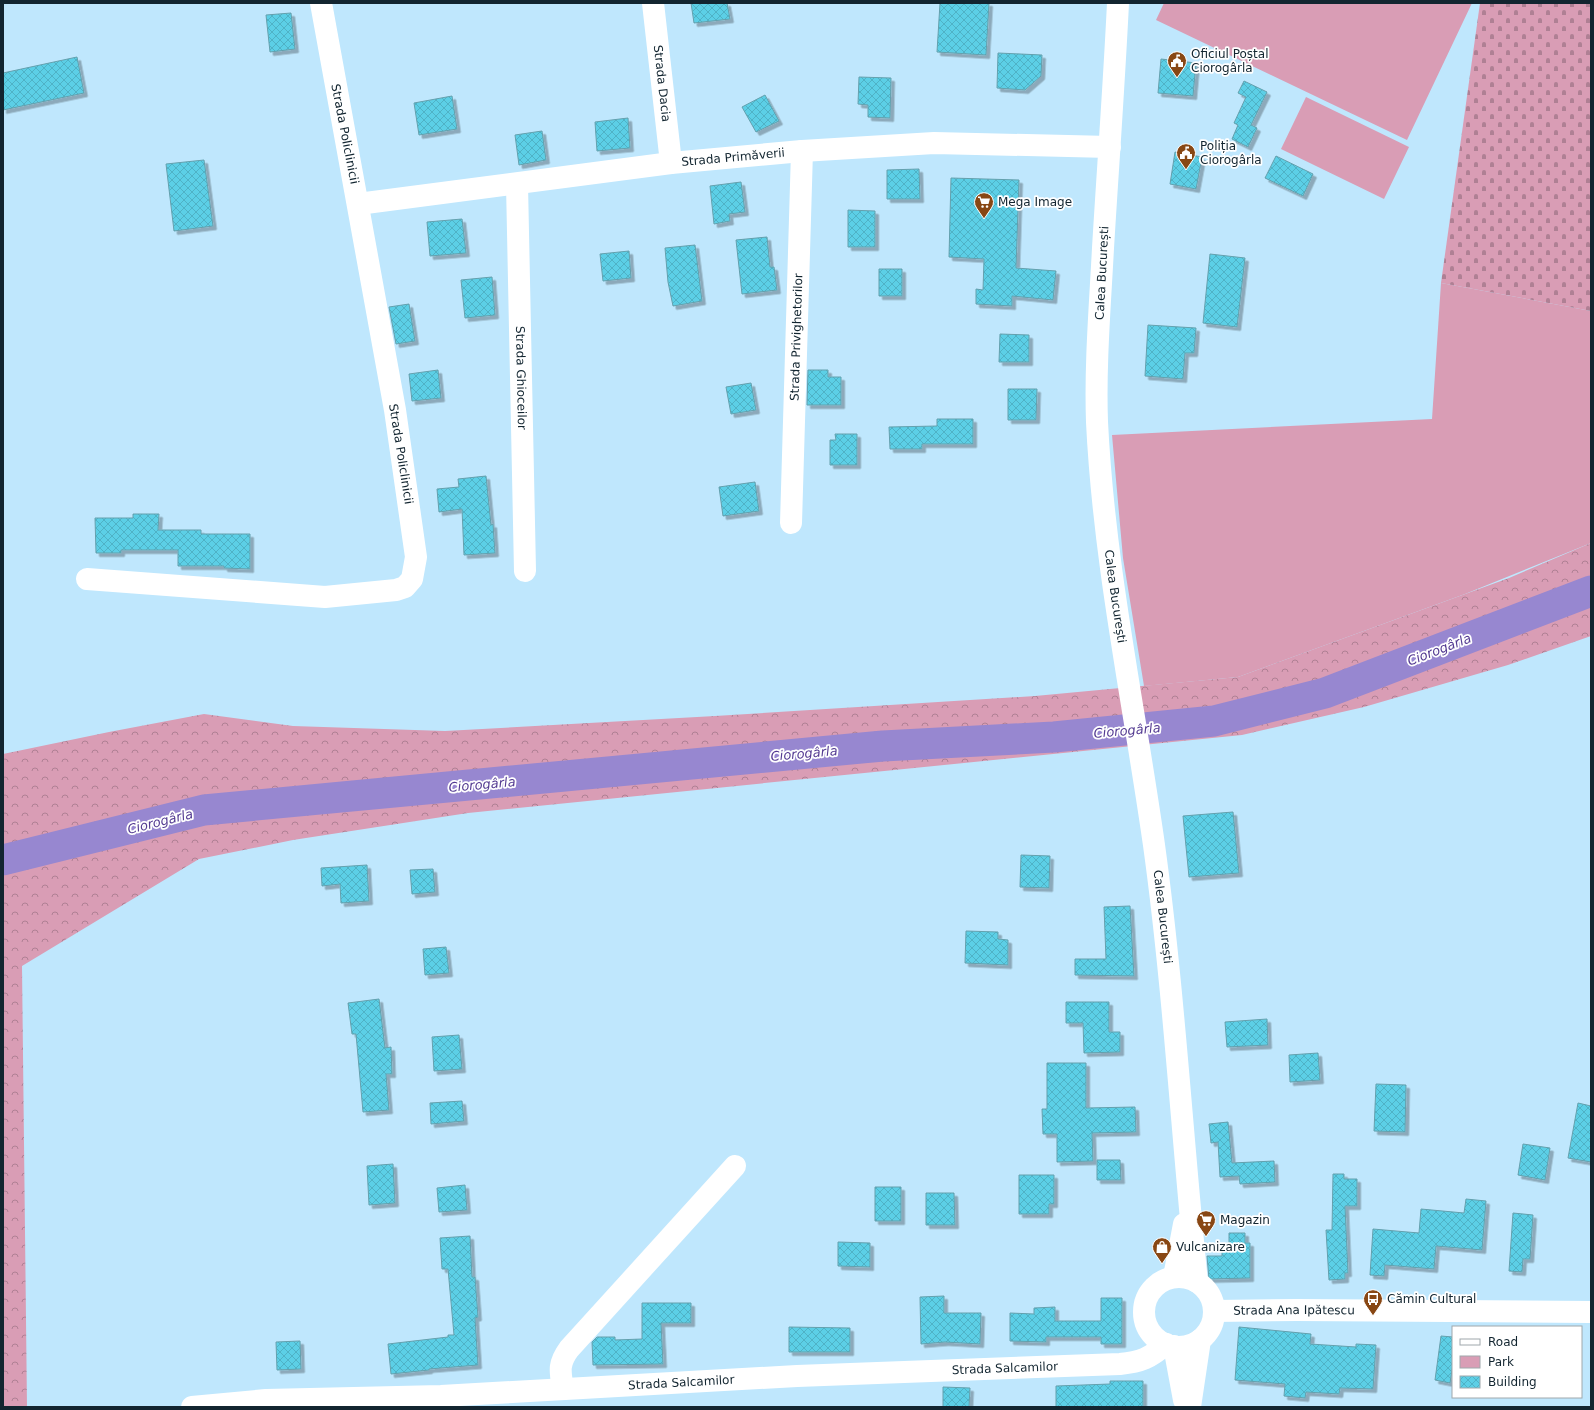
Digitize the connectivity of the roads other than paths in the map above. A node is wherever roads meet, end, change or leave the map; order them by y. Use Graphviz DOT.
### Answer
graph roads {
  1 [pos="321,3"];
  2 [pos="653,3"];
  3 [pos="1118,3"];
  4 [pos="1110,147"];
  5 [pos="802,151"];
  6 [pos="671,163"];
  7 [pos="517,184"];
  8 [pos="358,204"];
  9 [pos="791,523"];
  10 [pos="525,572"];
  11 [pos="87,579"];
  12 [pos="735,1166"];
  13 [pos="1187,1187"];
  14 [pos="1174,1277"];
  15 [pos="1197,1282"];
  16 [pos="1214,1311"];
  17 [pos="1591,1312"];
  18 [pos="1200,1340"];
  19 [pos="1170,1345"];
  20 [pos="563,1389"];
  21 [pos="494,1400"];
  22 [pos="192,1407"];
  23 [pos="1185,1407"];
  24 [pos="1190,1407"];
  1 -- 8 [label="street, Strada Policlinicii"];
  2 -- 6 [label="street, Strada Dacia"];
  3 -- 4 [label="street, Calea București"];
  4 -- 5 [label="street, Strada Primăverii"];
  4 -- 13 [label="street, Calea București"];
  5 -- 6 [label="street, Strada Primăverii"];
  5 -- 9 [label="street, Strada Privighetorilor"];
  6 -- 7 [label="street, Strada Primăverii"];
  7 -- 8 [label="street, Strada Primăverii"];
  7 -- 10 [label="street, Strada Ghioceilor"];
  8 -- 11 [label="street, Strada Policlinicii"];
  12 -- 20 [label="street"];
  13 -- 14 [label="street, Calea București"];
  13 -- 15 [label="street, Calea București"];
  14 -- 15 [label="street"];
  14 -- 19 [label="street"];
  15 -- 16 [label="street"];
  16 -- 17 [label="street, Strada Ana Ipătescu"];
  16 -- 18 [label="street"];
  18 -- 19 [label="street"];
  18 -- 24 [label="street"];
  19 -- 20 [label="street, Strada Salcamilor"];
  19 -- 23 [label="street"];
  20 -- 21 [label="street, Strada Salcamilor"];
  21 -- 22 [label="street, Strada Salcamilor"];
}
